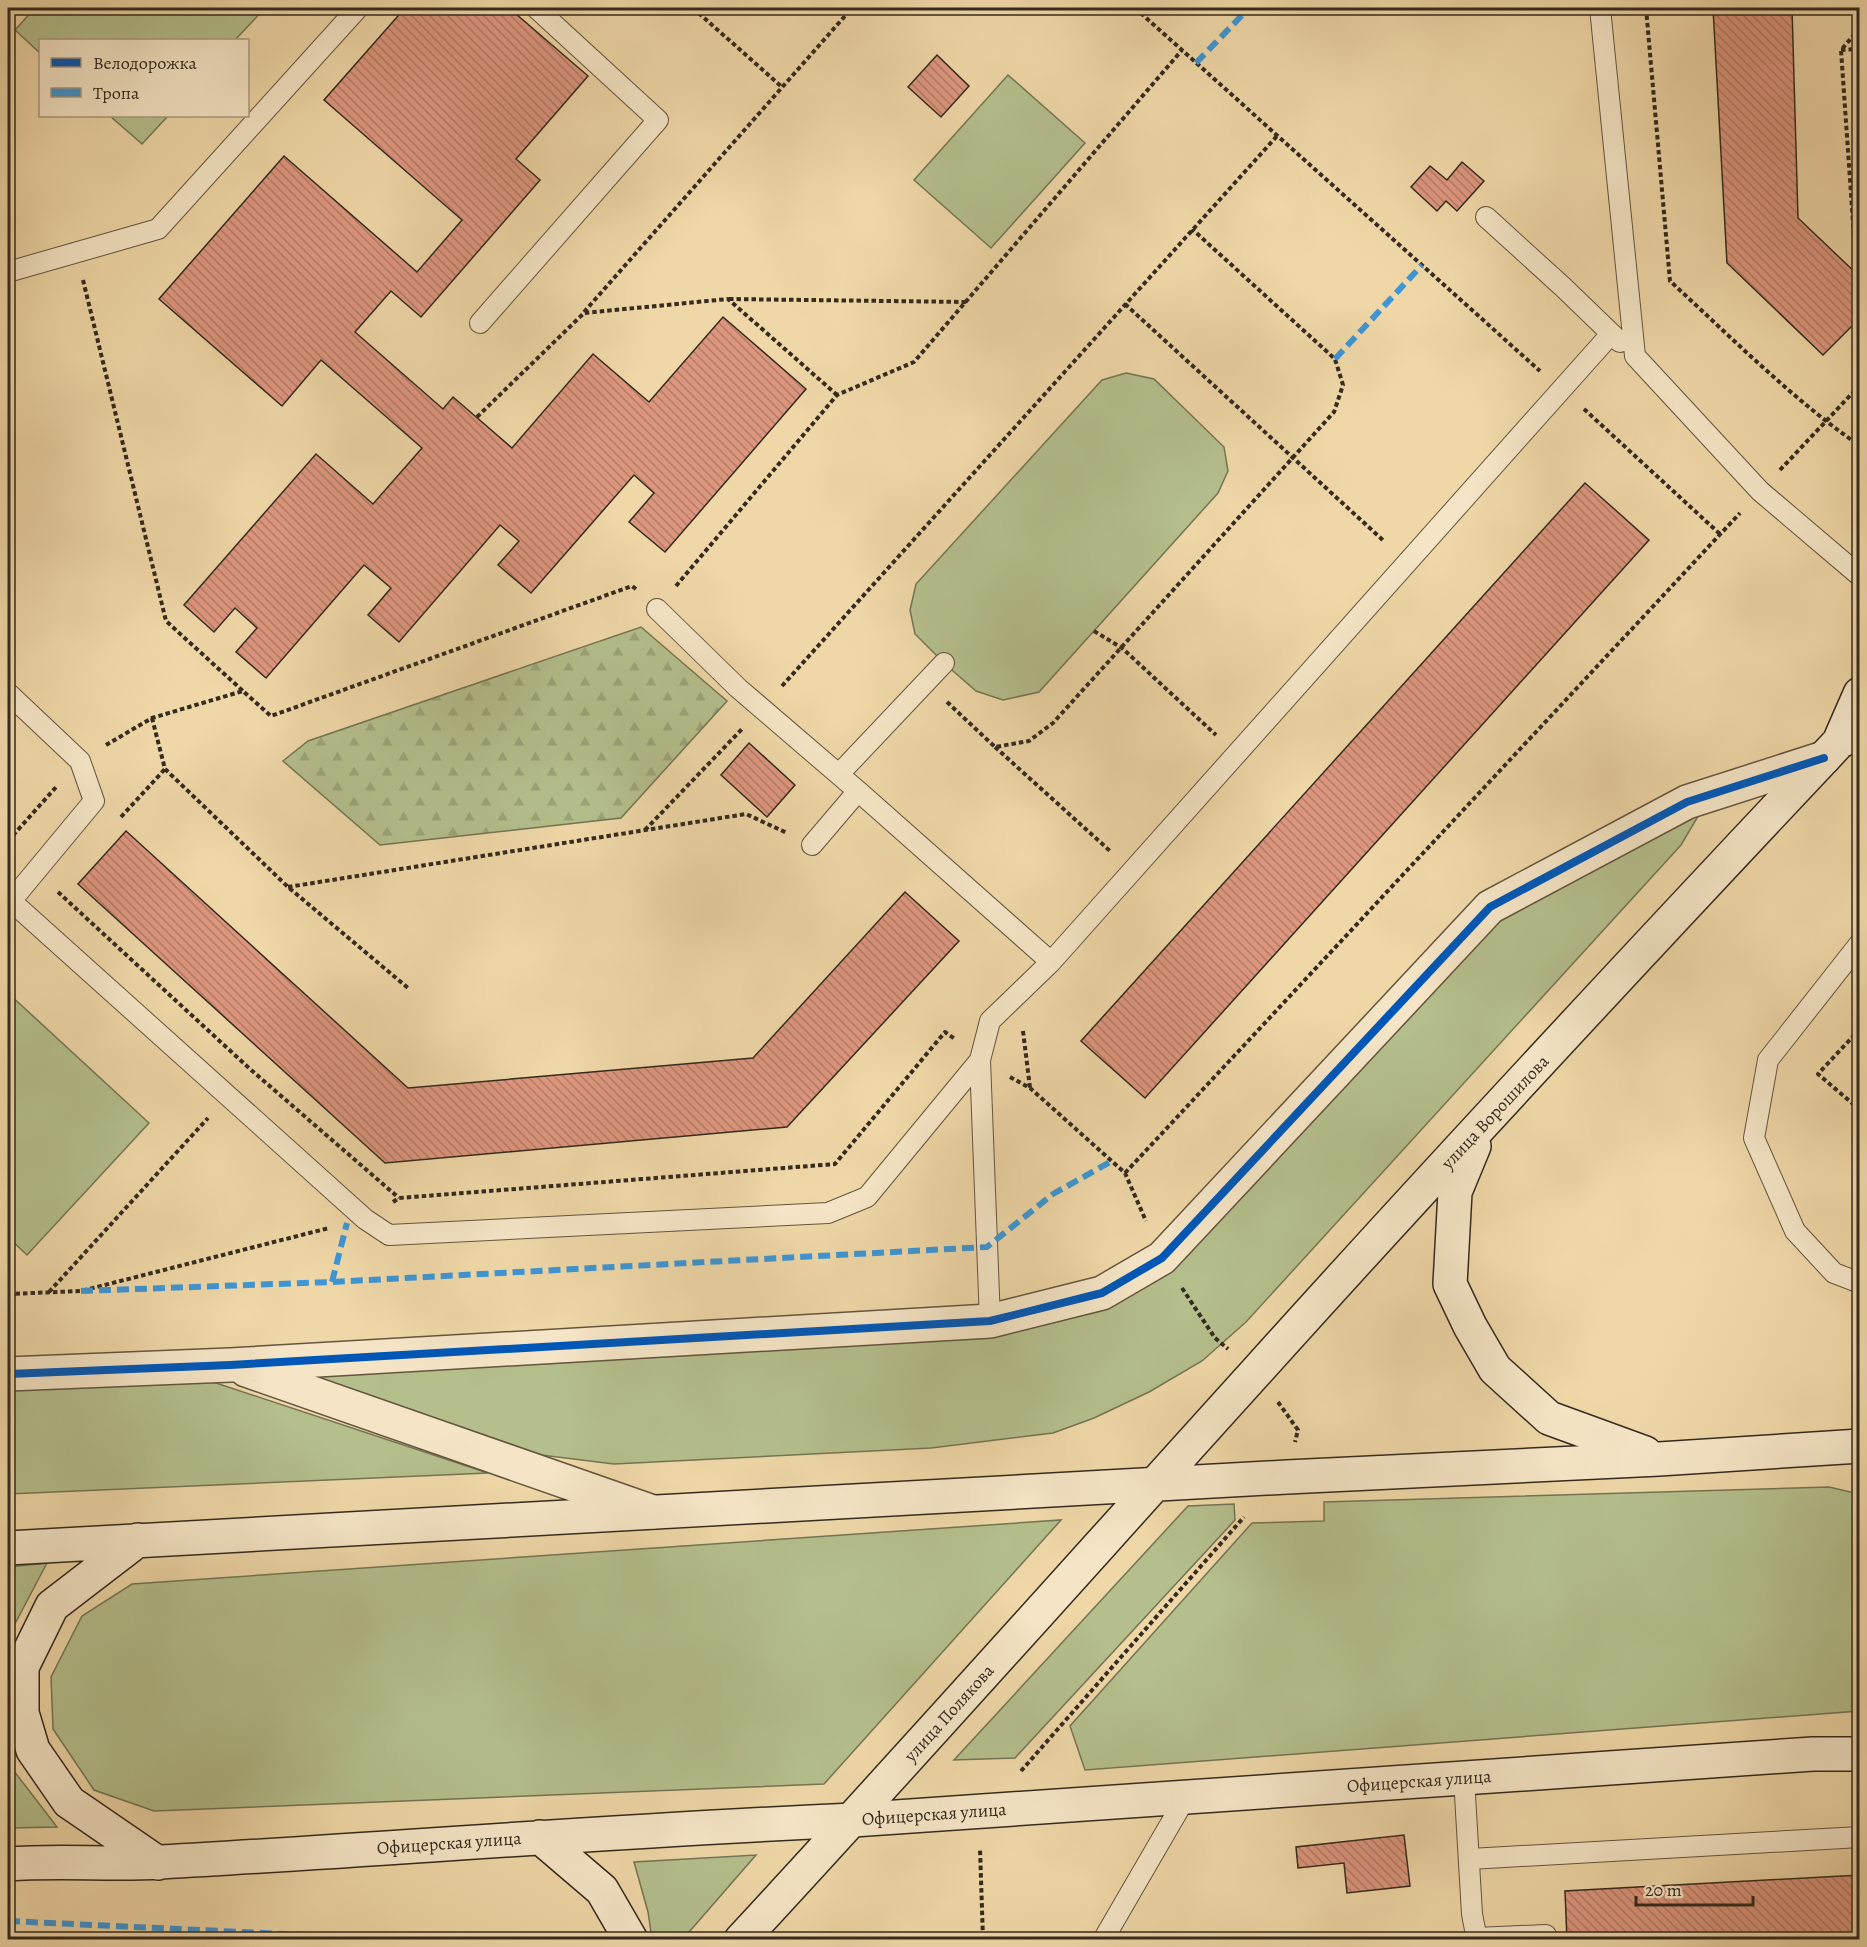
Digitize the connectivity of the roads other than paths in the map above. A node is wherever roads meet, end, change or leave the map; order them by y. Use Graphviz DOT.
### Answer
graph roads {
  1 [pos="358,8"];
  2 [pos="536,8"];
  3 [pos="1600,8"];
  4 [pos="1486,217"];
  5 [pos="8,272"];
  6 [pos="480,323"];
  7 [pos="1611,334"];
  8 [pos="1635,356"];
  9 [pos="1860,576"];
  10 [pos="657,609"];
  11 [pos="944,663"];
  12 [pos="8,693"];
  13 [pos="1860,694"];
  14 [pos="1841,743"];
  15 [pos="839,774"];
  16 [pos="858,791"];
  17 [pos="812,845"];
  18 [pos="1860,943"];
  19 [pos="1051,962"];
  20 [pos="980,1060"];
  21 [pos="1482,1125"];
  22 [pos="1860,1283"];
  23 [pos="990,1321"];
  24 [pos="230,1365"];
  25 [pos="8,1374"];
  26 [pos="1857,1447"];
  27 [pos="1659,1459"];
  28 [pos="1155,1485"];
  29 [pos="655,1513"];
  30 [pos="138,1540"];
  31 [pos="8,1548"];
  32 [pos="1860,1744"];
  33 [pos="1813,1754"];
  34 [pos="1860,1754"];
  35 [pos="1464,1778"];
  36 [pos="1186,1797"];
  37 [pos="853,1820"];
  38 [pos="540,1837"];
  39 [pos="1860,1837"];
  40 [pos="1470,1859"];
  41 [pos="158,1863"];
  42 [pos="8,1864"];
  43 [pos="1546,1935"];
  44 [pos="1477,1939"];
  45 [pos="631,1940"];
  46 [pos="741,1940"];
  47 [pos="1103,1940"];
  1 -- 5 [label="lane"];
  2 -- 6 [label="lane"];
  3 -- 8 [label="lane"];
  4 -- 7 [label="lane"];
  7 -- 8 [label="lane"];
  7 -- 19 [label="lane"];
  8 -- 9 [label="lane"];
  10 -- 15 [label="lane"];
  11 -- 15 [label="lane"];
  12 -- 20 [label="lane"];
  13 -- 14 [label="main road, улица Ворошилова"];
  14 -- 21 [label="main road, улица Ворошилова"];
  14 -- 23 [label="main road"];
  15 -- 16 [label="lane"];
  16 -- 17 [label="lane"];
  16 -- 19 [label="lane"];
  18 -- 22 [label="lane"];
  19 -- 20 [label="lane"];
  20 -- 23 [label="lane"];
  21 -- 27 [label="main road"];
  21 -- 28 [label="main road, улица Ворошилова"];
  23 -- 24 [label="main road"];
  24 -- 25 [label="main road"];
  24 -- 29 [label="main road"];
  26 -- 27 [label="main road"];
  27 -- 28 [label="main road"];
  28 -- 29 [label="main road"];
  28 -- 37 [label="main road, улица Полякова"];
  29 -- 30 [label="main road"];
  30 -- 31 [label="main road"];
  30 -- 41 [label="main road"];
  32 -- 33 [label="main road"];
  33 -- 34 [label="main road, Офицерская улица"];
  33 -- 35 [label="main road, Офицерская улица"];
  35 -- 36 [label="main road, Офицерская улица"];
  35 -- 40 [label="lane"];
  36 -- 37 [label="main road, Офицерская улица"];
  36 -- 47 [label="lane"];
  37 -- 38 [label="main road, Офицерская улица"];
  37 -- 46 [label="main road, улица Полякова"];
  38 -- 41 [label="main road, Офицерская улица"];
  38 -- 45 [label="main road"];
  39 -- 40 [label="lane"];
  40 -- 44 [label="lane"];
  41 -- 42 [label="main road, Офицерская улица"];
  43 -- 44 [label="lane"];
}
